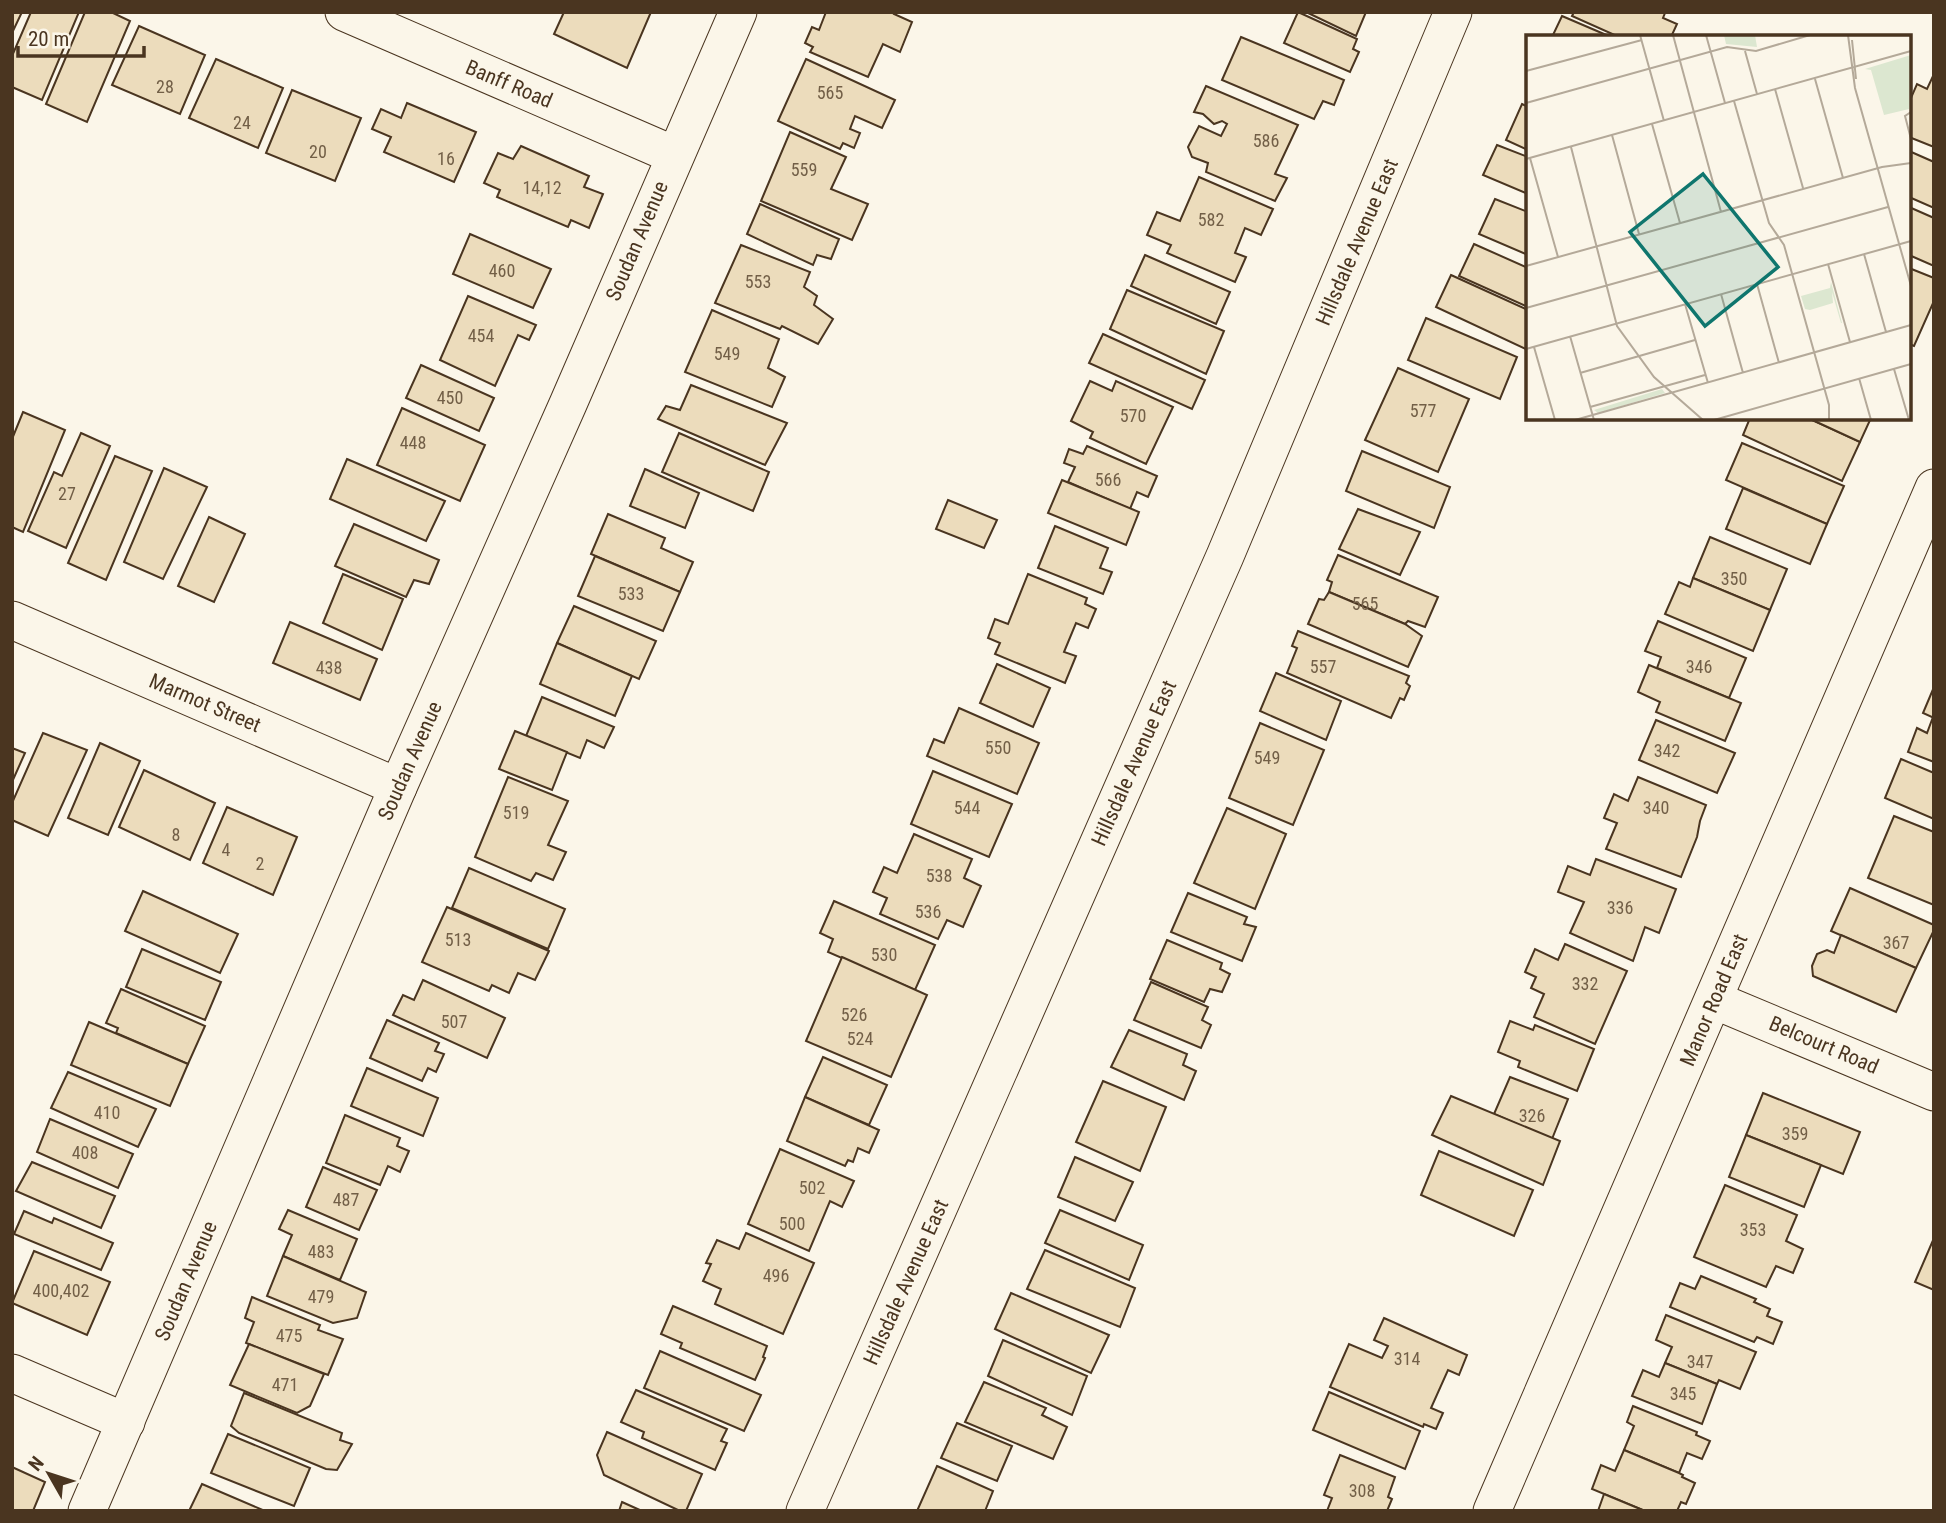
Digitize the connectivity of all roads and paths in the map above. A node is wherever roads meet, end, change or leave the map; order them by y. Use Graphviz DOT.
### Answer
graph roads {
  1 [pos="344,12"];
  2 [pos="738,12"];
  3 [pos="1453,12"];
  4 [pos="674,155"];
  5 [pos="1934,488"];
  6 [pos="12,620"];
  7 [pos="398,787"];
  8 [pos="1714,1000"];
  9 [pos="1934,1092"];
  10 [pos="12,1373"];
  11 [pos="126,1422"];
  12 [pos="87,1511"];
  13 [pos="806,1511"];
  14 [pos="1492,1511"];
  1 -- 4 [label="street, Banff Road"];
  2 -- 4 [label="street, Soudan Avenue"];
  3 -- 13 [label="street, Hillsdale Avenue East"];
  4 -- 7 [label="street, Soudan Avenue"];
  5 -- 8 [label="street, Manor Road East"];
  6 -- 7 [label="street, Marmot Street"];
  7 -- 11 [label="street, Soudan Avenue"];
  8 -- 9 [label="street, Belcourt Road"];
  8 -- 14 [label="street, Manor Road East"];
  10 -- 11 [label="street"];
  11 -- 12 [label="street, Soudan Avenue"];
}
